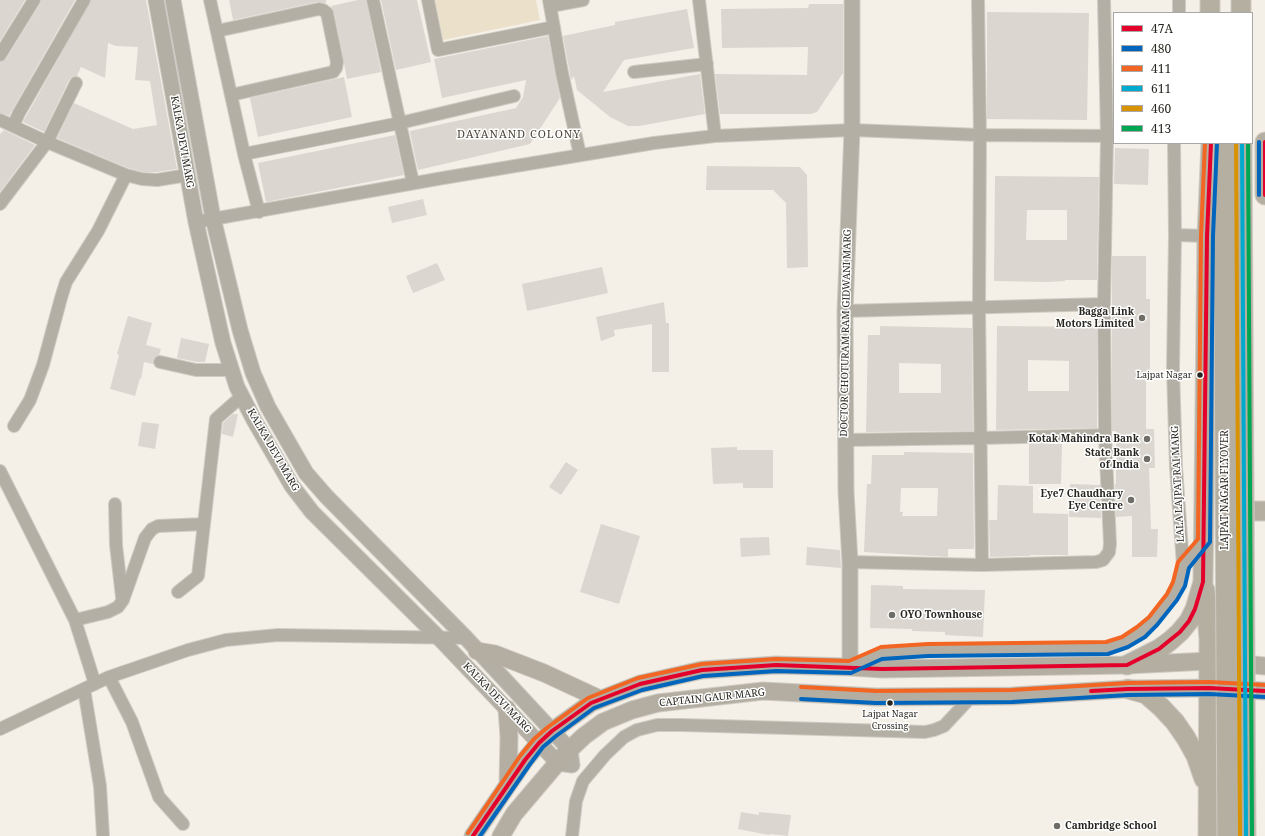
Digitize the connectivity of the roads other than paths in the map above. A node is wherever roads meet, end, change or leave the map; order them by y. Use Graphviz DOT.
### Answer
graph roads {
  1 [pos="34,0"];
  2 [pos="84,0"];
  3 [pos="156,0"];
  4 [pos="173,0"];
  5 [pos="210,0"];
  6 [pos="373,0"];
  7 [pos="428,0"];
  8 [pos="583,0"];
  9 [pos="699,0"];
  10 [pos="852,0"];
  11 [pos="978,0"];
  12 [pos="1104,0"];
  13 [pos="1179,0"];
  14 [pos="1210,0"];
  15 [pos="1222,0"];
  16 [pos="1241,0"];
  17 [pos="550,3"];
  18 [pos="1179,12"];
  19 [pos="1210,12"];
  20 [pos="1222,12"];
  21 [pos="1241,12"];
  22 [pos="554,27"];
  23 [pos="217,31"];
  24 [pos="0,55"];
  25 [pos="707,64"];
  26 [pos="634,72"];
  27 [pos="76,83"];
  28 [pos="231,95"];
  29 [pos="514,96"];
  30 [pos="400,123"];
  31 [pos="4,124"];
  32 [pos="852,130"];
  33 [pos="716,136"];
  34 [pos="980,136"];
  35 [pos="1110,136"];
  36 [pos="47,142"];
  37 [pos="1265,142"];
  38 [pos="1174,144"];
  39 [pos="1210,144"];
  40 [pos="1223,144"];
  41 [pos="1242,144"];
  42 [pos="244,154"];
  43 [pos="580,155"];
  44 [pos="126,175"];
  45 [pos="188,175"];
  46 [pos="413,183"];
  47 [pos="1265,195"];
  48 [pos="0,204"];
  49 [pos="259,212"];
  50 [pos="213,218"];
  51 [pos="196,222"];
  52 [pos="1175,235"];
  53 [pos="1207,236"];
  54 [pos="1104,304"];
  55 [pos="979,307"];
  56 [pos="845,311"];
  57 [pos="160,362"];
  58 [pos="232,370"];
  59 [pos="242,396"];
  60 [pos="14,426"];
  61 [pos="1105,435"];
  62 [pos="981,438"];
  63 [pos="845,440"];
  64 [pos="0,471"];
  65 [pos="116,504"];
  66 [pos="1204,511"];
  67 [pos="1265,511"];
  68 [pos="204,524"];
  69 [pos="1204,542"];
  70 [pos="850,562"];
  71 [pos="982,565"];
  72 [pos="1183,565"];
  73 [pos="1204,568"];
  74 [pos="178,592"];
  75 [pos="122,600"];
  76 [pos="75,620"];
  77 [pos="466,638"];
  78 [pos="440,639"];
  79 [pos="477,650"];
  80 [pos="1209,661"];
  81 [pos="1127,665"];
  82 [pos="1265,666"];
  83 [pos="850,667"];
  84 [pos="109,677"];
  85 [pos="90,687"];
  86 [pos="1209,688"];
  87 [pos="1128,689"];
  88 [pos="1265,690"];
  89 [pos="972,696"];
  90 [pos="600,699"];
  91 [pos="507,709"];
  92 [pos="0,730"];
  93 [pos="552,731"];
  94 [pos="539,743"];
  95 [pos="566,759"];
  96 [pos="583,781"];
  97 [pos="508,785"];
  98 [pos="1208,794"];
  99 [pos="183,824"];
  100 [pos="103,836"];
  101 [pos="473,836"];
  102 [pos="501,836"];
  103 [pos="572,836"];
  104 [pos="1208,836"];
  105 [pos="1227,836"];
  106 [pos="1246,836"];
  1 -- 24 [label="street"];
  2 -- 31 [label="street"];
  3 -- 45 [label="street, KALKA DEVI MARG"];
  4 -- 50 [label="street, KALKA DEVI MARG"];
  5 -- 23 [label="street"];
  6 -- 30 [label="street"];
  7 -- 22 [label="street"];
  8 -- 17 [label="street"];
  9 -- 25 [label="street"];
  10 -- 32 [label="street, DOCTOR CHOTURAM RAM GIDWANI MARG"];
  11 -- 34 [label="street"];
  12 -- 35 [label="street"];
  13 -- 18 [label="street"];
  14 -- 19 [label="main road"];
  15 -- 20 [label="main road"];
  16 -- 21 [label="main road"];
  17 -- 22 [label="street"];
  22 -- 43 [label="street"];
  23 -- 28 [label="street"];
  23 -- 28 [label="street"];
  25 -- 26 [label="street"];
  25 -- 33 [label="street"];
  27 -- 36 [label="street"];
  28 -- 42 [label="street"];
  29 -- 30 [label="street"];
  30 -- 42 [label="street"];
  30 -- 46 [label="street"];
  31 -- 36 [label="street"];
  32 -- 33 [label="street"];
  32 -- 34 [label="street"];
  32 -- 56 [label="street, DOCTOR CHOTURAM RAM GIDWANI MARG"];
  33 -- 43 [label="street"];
  34 -- 35 [label="street"];
  34 -- 55 [label="street"];
  35 -- 54 [label="street"];
  36 -- 44 [label="street"];
  36 -- 48 [label="street"];
  37 -- 47 [label="main road"];
  38 -- 52 [label="street, LALA LAJPAT RAI MARG"];
  39 -- 53 [label="main road"];
  40 -- 105 [label="main road, LAJPAT NAGAR FLYOVER, bridge"];
  41 -- 106 [label="main road, LAJPAT NAGAR FLYOVER, bridge"];
  42 -- 49 [label="street"];
  43 -- 46 [label="street"];
  44 -- 45 [label="street"];
  44 -- 60 [label="street"];
  45 -- 51 [label="street, KALKA DEVI MARG"];
  46 -- 49 [label="street"];
  49 -- 50 [label="street"];
  50 -- 51 [label="street"];
  50 -- 77 [label="street, KALKA DEVI MARG"];
  51 -- 58 [label="street, KALKA DEVI MARG"];
  52 -- 53 [label="street"];
  52 -- 72 [label="street, LALA LAJPAT RAI MARG"];
  53 -- 66 [label="main road"];
  54 -- 55 [label="street"];
  54 -- 61 [label="street"];
  55 -- 56 [label="street"];
  55 -- 62 [label="street"];
  56 -- 63 [label="street, DOCTOR CHOTURAM RAM GIDWANI MARG"];
  57 -- 58 [label="street"];
  58 -- 59 [label="street, KALKA DEVI MARG"];
  59 -- 68 [label="street"];
  59 -- 78 [label="street, KALKA DEVI MARG"];
  61 -- 62 [label="street"];
  61 -- 71 [label="street"];
  62 -- 63 [label="street"];
  62 -- 71 [label="street"];
  63 -- 70 [label="street, DOCTOR CHOTURAM RAM GIDWANI MARG"];
  64 -- 76 [label="street"];
  65 -- 75 [label="street"];
  66 -- 67 [label="main road"];
  66 -- 69 [label="main road"];
  68 -- 74 [label="street"];
  68 -- 75 [label="street"];
  69 -- 72 [label="street"];
  69 -- 73 [label="main road"];
  70 -- 71 [label="street"];
  70 -- 83 [label="street, DOCTOR CHOTURAM RAM GIDWANI MARG"];
  72 -- 83 [label="street, LALA LAJPAT RAI MARG"];
  73 -- 80 [label="main road"];
  73 -- 81 [label="main road"];
  75 -- 76 [label="street"];
  76 -- 85 [label="street"];
  77 -- 78 [label="street"];
  77 -- 79 [label="street, KALKA DEVI MARG"];
  78 -- 84 [label="street"];
  78 -- 91 [label="street, KALKA DEVI MARG"];
  79 -- 90 [label="main road"];
  79 -- 93 [label="street, KALKA DEVI MARG"];
  80 -- 81 [label="main road"];
  80 -- 82 [label="main road"];
  80 -- 86 [label="main road"];
  81 -- 83 [label="main road"];
  83 -- 90 [label="main road"];
  84 -- 85 [label="street"];
  84 -- 99 [label="street"];
  85 -- 92 [label="street"];
  85 -- 100 [label="street"];
  86 -- 87 [label="main road, CAPTAIN GAUR MARG"];
  86 -- 88 [label="main road, CAPTAIN GAUR MARG"];
  86 -- 98 [label="main road"];
  87 -- 89 [label="main road, CAPTAIN GAUR MARG"];
  87 -- 98 [label="main road"];
  89 -- 95 [label="main road, CAPTAIN GAUR MARG"];
  89 -- 96 [label="street"];
  90 -- 93 [label="main road"];
  91 -- 94 [label="street, KALKA DEVI MARG"];
  91 -- 97 [label="main road"];
  93 -- 94 [label="main road"];
  93 -- 95 [label="street, KALKA DEVI MARG"];
  94 -- 95 [label="street, KALKA DEVI MARG"];
  94 -- 97 [label="main road"];
  95 -- 96 [label="street"];
  95 -- 102 [label="main road, CAPTAIN GAUR MARG"];
  96 -- 103 [label="street"];
  97 -- 101 [label="main road"];
  98 -- 104 [label="main road"];
}
